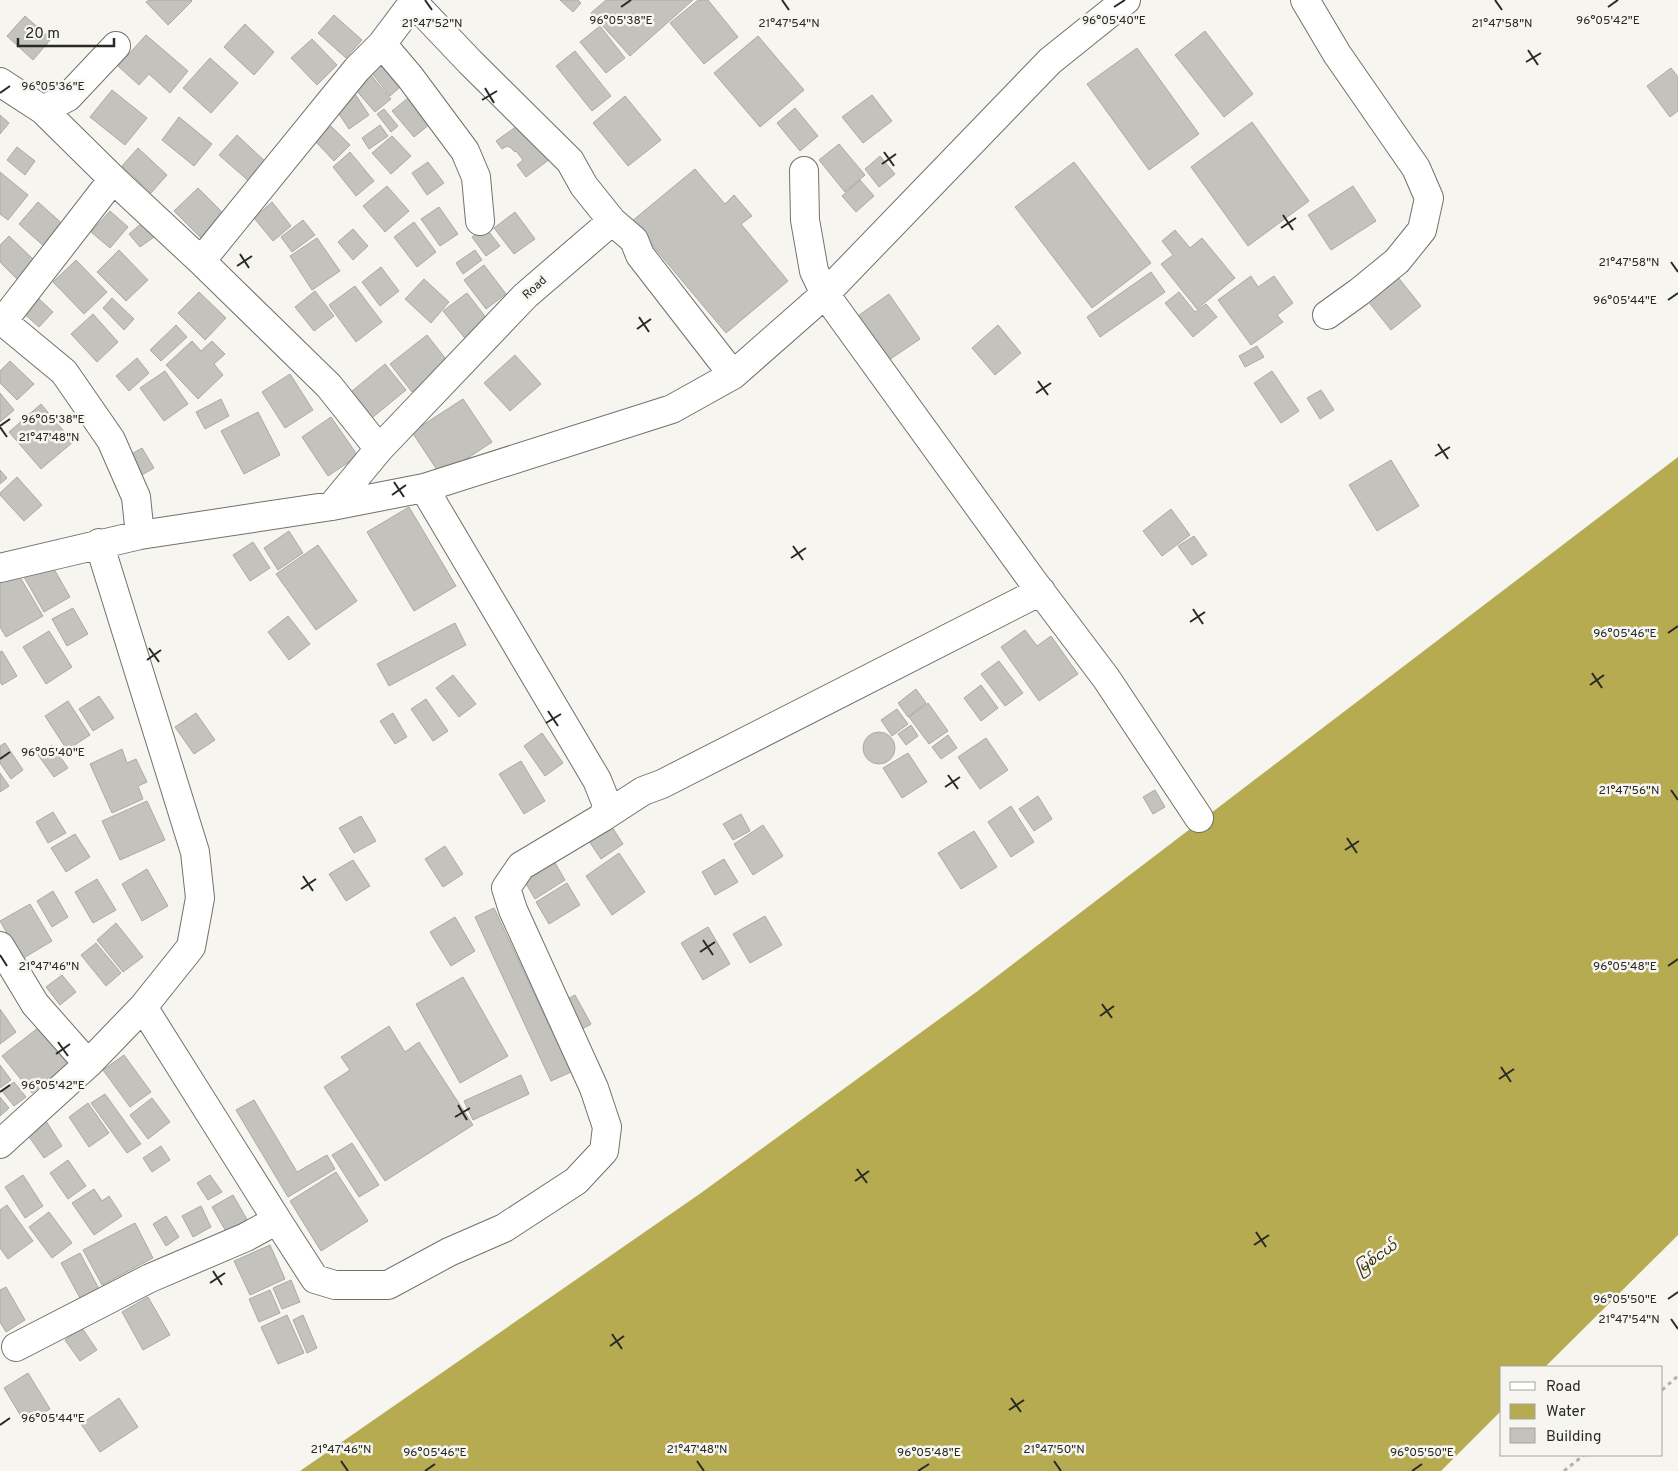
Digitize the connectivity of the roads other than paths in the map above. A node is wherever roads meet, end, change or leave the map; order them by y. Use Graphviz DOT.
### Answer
graph roads {
  1 [pos="1126,0"];
  2 [pos="1305,0"];
  3 [pos="414,1"];
  4 [pos="382,44"];
  5 [pos="116,46"];
  6 [pos="0,82"];
  7 [pos="43,110"];
  8 [pos="804,171"];
  9 [pos="113,179"];
  10 [pos="480,221"];
  11 [pos="612,221"];
  12 [pos="201,261"];
  13 [pos="825,294"];
  14 [pos="1327,316"];
  15 [pos="2,320"];
  16 [pos="733,376"];
  17 [pos="378,449"];
  18 [pos="424,488"];
  19 [pos="332,506"];
  20 [pos="140,535"];
  21 [pos="99,543"];
  22 [pos="0,568"];
  23 [pos="1040,590"];
  24 [pos="603,817"];
  25 [pos="1199,818"];
  26 [pos="0,946"];
  27 [pos="143,1007"];
  28 [pos="88,1064"];
  29 [pos="0,1144"];
  30 [pos="276,1220"];
  31 [pos="16,1347"];
  1 -- 13 [label="street"];
  2 -- 14 [label="street"];
  3 -- 4 [label="street"];
  3 -- 11 [label="street"];
  4 -- 10 [label="street"];
  4 -- 12 [label="street"];
  5 -- 7 [label="street"];
  6 -- 7 [label="street"];
  7 -- 9 [label="street"];
  8 -- 13 [label="street"];
  9 -- 12 [label="street"];
  9 -- 15 [label="street"];
  11 -- 16 [label="street"];
  11 -- 17 [label="street, Road"];
  12 -- 17 [label="street"];
  13 -- 16 [label="street"];
  13 -- 23 [label="street"];
  15 -- 20 [label="street"];
  16 -- 18 [label="street"];
  17 -- 19 [label="street, Road"];
  18 -- 19 [label="street"];
  18 -- 24 [label="street"];
  19 -- 20 [label="street"];
  20 -- 21 [label="street"];
  21 -- 22 [label="street"];
  21 -- 27 [label="street"];
  23 -- 24 [label="street"];
  23 -- 25 [label="street"];
  24 -- 30 [label="street"];
  26 -- 28 [label="street"];
  27 -- 28 [label="street"];
  27 -- 30 [label="street"];
  28 -- 29 [label="street"];
  30 -- 31 [label="street"];
}
